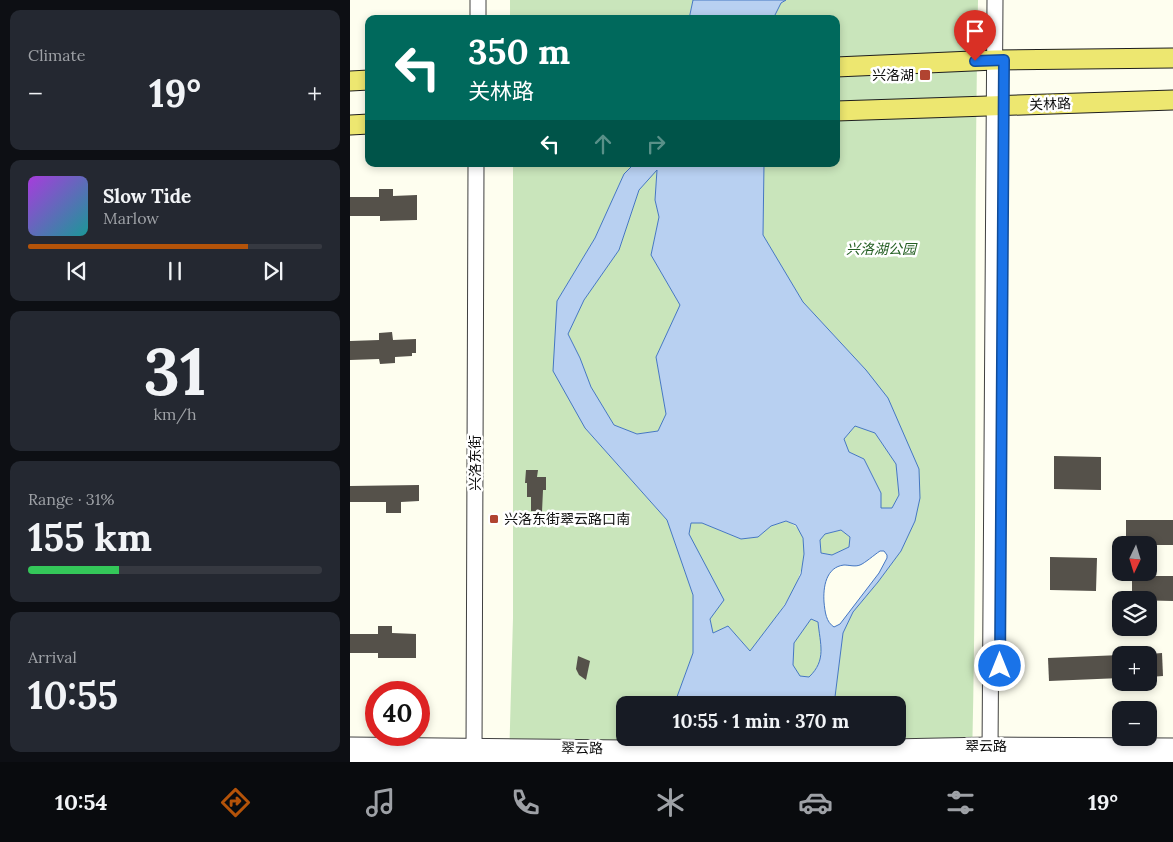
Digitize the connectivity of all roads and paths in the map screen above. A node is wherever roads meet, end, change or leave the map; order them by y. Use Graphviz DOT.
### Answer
graph roads {
  1 [pos="478,0"];
  2 [pos="485,0"];
  3 [pos="995,0"];
  4 [pos="1004,0"];
  5 [pos="478,15"];
  6 [pos="485,15"];
  7 [pos="1173,58"];
  8 [pos="999,60"];
  9 [pos="840,67"];
  10 [pos="365,80"];
  11 [pos="350,81"];
  12 [pos="1173,100"];
  13 [pos="999,106"];
  14 [pos="840,111"];
  15 [pos="365,124"];
  16 [pos="350,125"];
  17 [pos="476,167"];
  18 [pos="485,167"];
  19 [pos="350,745"];
  20 [pos="1173,746"];
  21 [pos="479,755"];
  22 [pos="995,755"];
  23 [pos="350,756"];
  24 [pos="1173,758"];
  1 -- 5 [label="street"];
  2 -- 6 [label="street"];
  3 -- 8 [label="street"];
  4 -- 8 [label="street"];
  7 -- 8 [label="main road"];
  8 -- 9 [label="main road"];
  8 -- 13 [label="street"];
  10 -- 11 [label="main road"];
  12 -- 13 [label="main road, 关林路"];
  13 -- 14 [label="main road, 关林路"];
  13 -- 22 [label="street"];
  15 -- 16 [label="main road"];
  17 -- 21 [label="street, 兴洛东街"];
  18 -- 21 [label="street, 兴洛东街"];
  19 -- 21 [label="street, 翠云路"];
  20 -- 22 [label="street, 翠云路"];
  21 -- 22 [label="street, 翠云路"];
  21 -- 23 [label="street, 翠云路"];
  22 -- 24 [label="street, 翠云路"];
}
